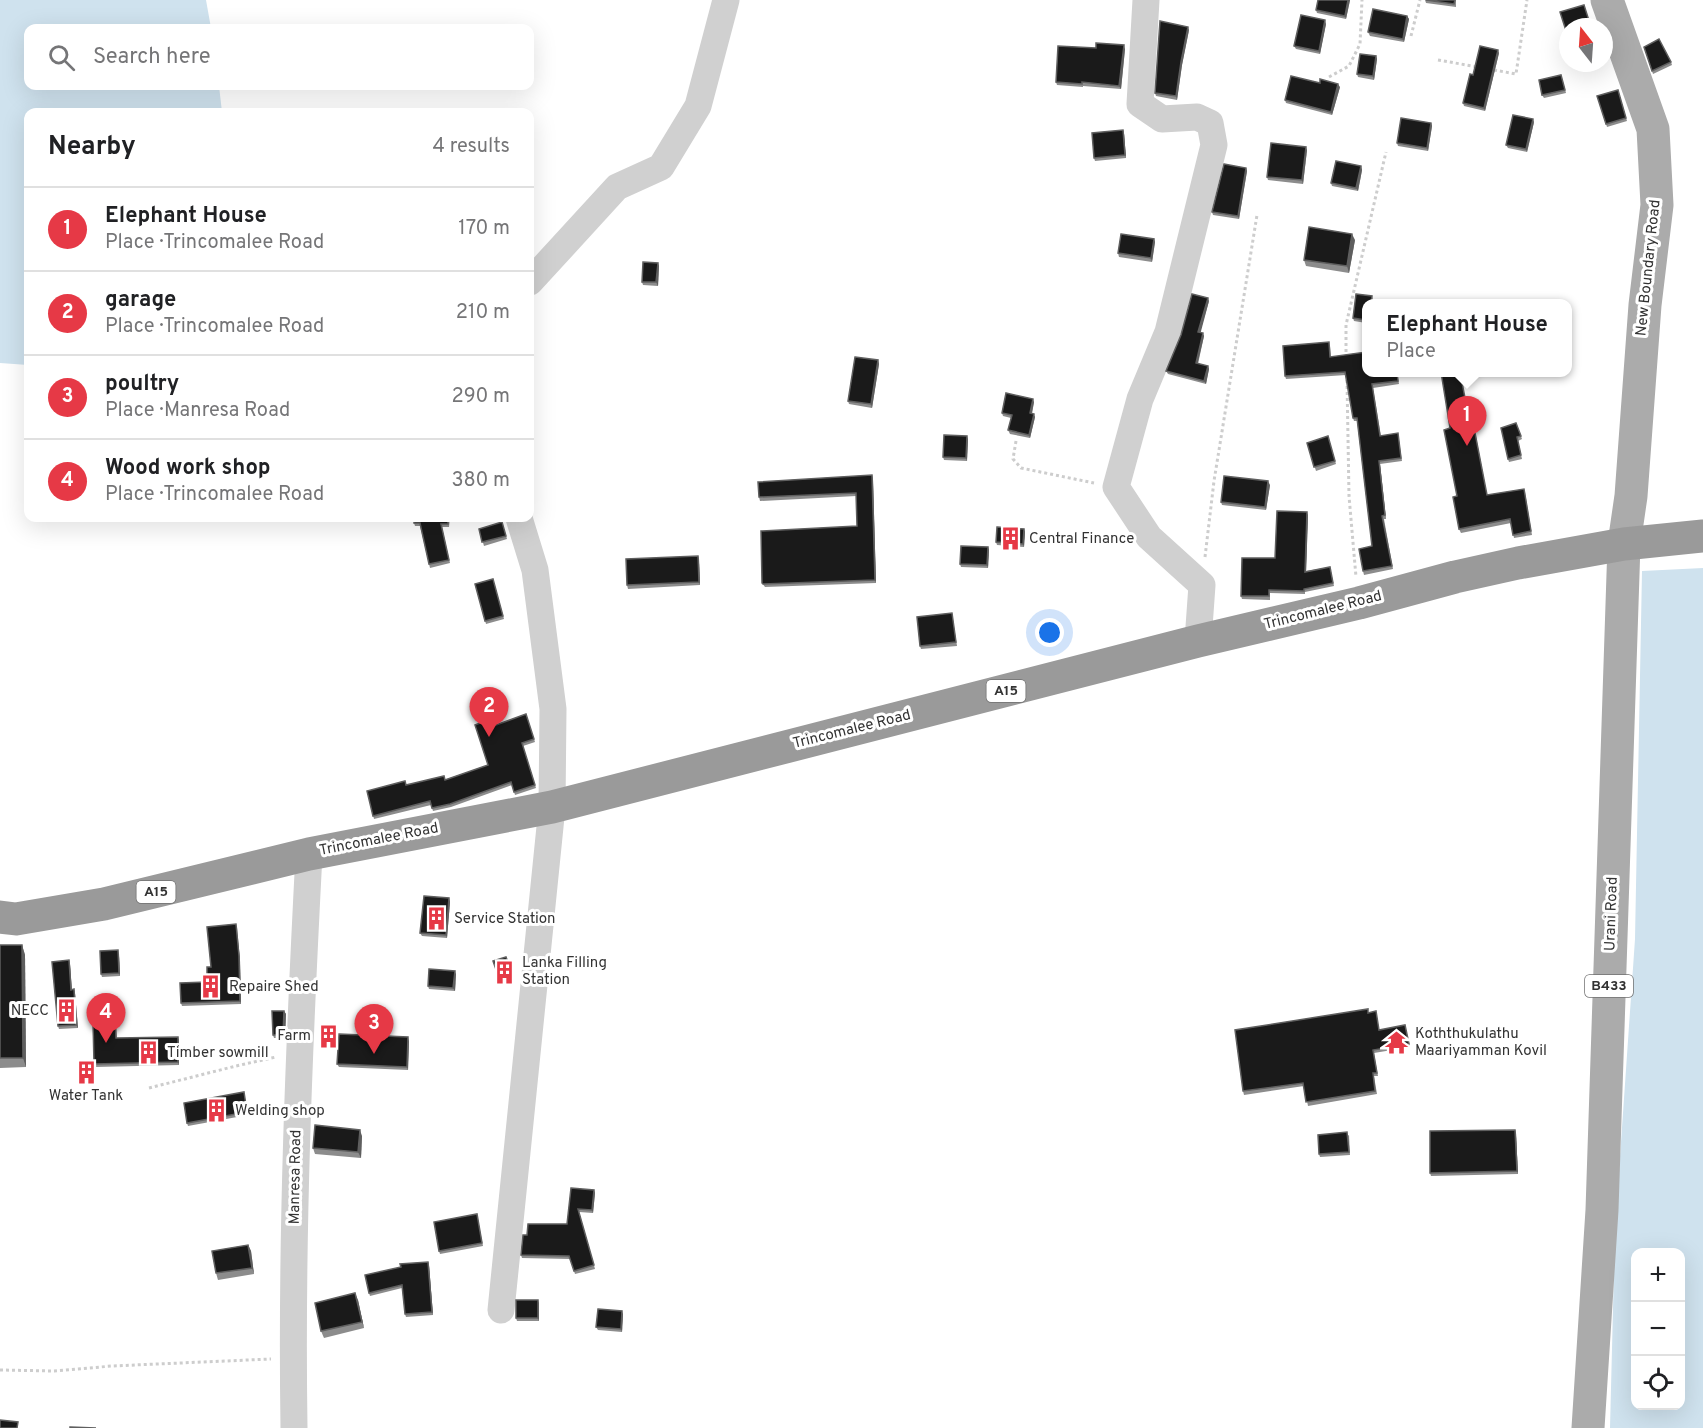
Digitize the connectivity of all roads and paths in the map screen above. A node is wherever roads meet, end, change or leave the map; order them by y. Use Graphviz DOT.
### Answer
graph roads {
  1 [pos="726,0"];
  2 [pos="1146,0"];
  3 [pos="1362,0"];
  4 [pos="1420,0"];
  5 [pos="1527,0"];
  6 [pos="1607,0"];
  7 [pos="1411,36"];
  8 [pos="1438,60"];
  9 [pos="1483,68"];
  10 [pos="1494,70"];
  11 [pos="1329,77"];
  12 [pos="1386,152"];
  13 [pos="1257,215"];
  14 [pos="534,278"];
  15 [pos="1346,359"];
  16 [pos="1347,371"];
  17 [pos="1016,441"];
  18 [pos="1116,488"];
  19 [pos="520,522"];
  20 [pos="1703,536"];
  21 [pos="1624,544"];
  22 [pos="1202,585"];
  23 [pos="1359,603"];
  24 [pos="1198,641"];
  25 [pos="552,807"];
  26 [pos="309,854"];
  27 [pos="0,917"];
  28 [pos="298,1052"];
  29 [pos="149,1088"];
  30 [pos="501,1310"];
  31 [pos="293,1358"];
  32 [pos="0,1371"];
  33 [pos="294,1428"];
  34 [pos="1588,1428"];
  1 -- 14 [label="street"];
  2 -- 18 [label="street"];
  3 -- 11 [label="path"];
  4 -- 7 [label="path"];
  5 -- 10 [label="path"];
  6 -- 21 [label="main road, New Boundary Road"];
  8 -- 9 [label="path"];
  12 -- 15 [label="path"];
  13 -- 22 [label="path"];
  16 -- 23 [label="path"];
  17 -- 18 [label="path"];
  18 -- 22 [label="street"];
  19 -- 25 [label="street"];
  20 -- 21 [label="highway, Trincomalee Road / A15"];
  21 -- 23 [label="highway, Trincomalee Road / A15"];
  21 -- 34 [label="main road, Urani Road / B433"];
  22 -- 24 [label="street"];
  23 -- 24 [label="highway, Trincomalee Road / A15"];
  24 -- 25 [label="highway, Trincomalee Road / A15"];
  25 -- 26 [label="highway, Trincomalee Road / A15"];
  25 -- 30 [label="street"];
  26 -- 27 [label="highway, Trincomalee Road / A15"];
  26 -- 28 [label="street, Manresa Road"];
  28 -- 29 [label="path"];
  28 -- 31 [label="street, Manresa Road"];
  31 -- 32 [label="path"];
  31 -- 33 [label="street, Manresa Road"];
}
